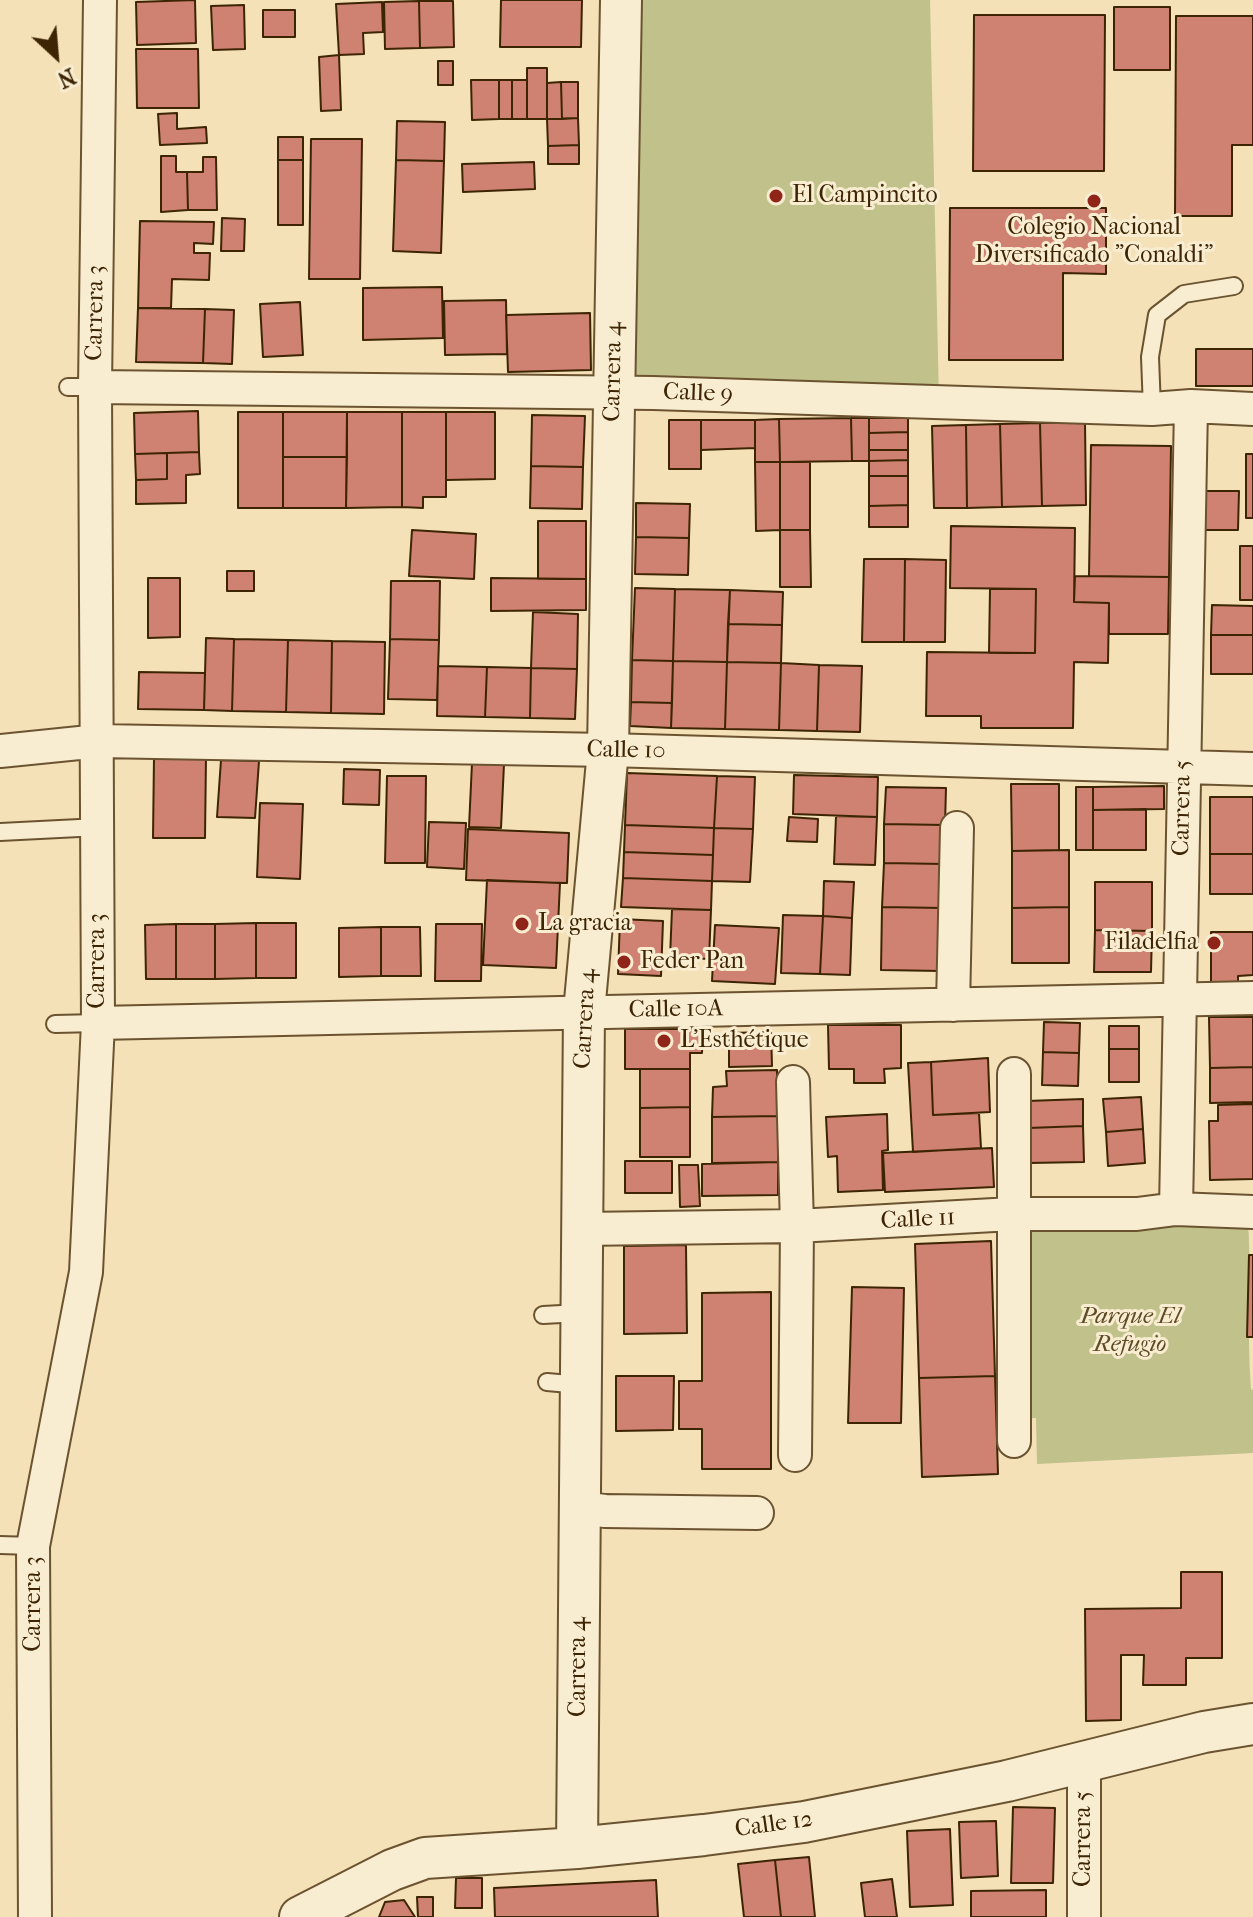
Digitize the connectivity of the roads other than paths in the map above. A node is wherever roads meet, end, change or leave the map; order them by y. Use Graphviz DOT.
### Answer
graph roads {
  1 [pos="100,0"];
  2 [pos="621,0"];
  3 [pos="1234,286"];
  4 [pos="81,387"];
  5 [pos="613,394"];
  6 [pos="1191,406"];
  7 [pos="1152,409"];
  8 [pos="1253,409"];
  9 [pos="99,741"];
  10 [pos="608,750"];
  11 [pos="0,751"];
  12 [pos="1184,766"];
  13 [pos="1253,769"];
  14 [pos="99,827"];
  15 [pos="957,828"];
  16 [pos="0,832"];
  17 [pos="1180,998"];
  18 [pos="1253,998"];
  19 [pos="953,1005"];
  20 [pos="584,1012"];
  21 [pos="98,1023"];
  22 [pos="55,1024"];
  23 [pos="1014,1074"];
  24 [pos="793,1082"];
  25 [pos="1176,1209"];
  26 [pos="1253,1212"];
  27 [pos="1012,1214"];
  28 [pos="797,1226"];
  29 [pos="582,1229"];
  30 [pos="1014,1441"];
  31 [pos="795,1455"];
  32 [pos="580,1508"];
  33 [pos="757,1513"];
  34 [pos="0,1545"];
  35 [pos="33,1546"];
  36 [pos="1253,1724"];
  37 [pos="1084,1761"];
  38 [pos="577,1848"];
  39 [pos="35,1917"];
  40 [pos="300,1917"];
  41 [pos="1084,1917"];
  1 -- 4 [label="street, Carrera 3"];
  2 -- 5 [label="street, Carrera 4"];
  3 -- 7 [label="lane"];
  4 -- 5 [label="street, Calle 9"];
  4 -- 9 [label="street, Carrera 3"];
  5 -- 7 [label="street, Calle 9"];
  5 -- 10 [label="street, Carrera 4"];
  6 -- 7 [label="street, Calle 9"];
  6 -- 8 [label="street, Calle 9"];
  6 -- 12 [label="street, Carrera 5"];
  9 -- 10 [label="street, Calle 10"];
  9 -- 11 [label="street, Calle 10"];
  9 -- 14 [label="street, Carrera 3"];
  10 -- 12 [label="street, Calle 10"];
  10 -- 20 [label="street, Carrera 4"];
  12 -- 13 [label="street, Calle 10"];
  12 -- 17 [label="street, Carrera 5"];
  14 -- 16 [label="lane"];
  14 -- 21 [label="street, Carrera 3"];
  15 -- 19 [label="street"];
  17 -- 18 [label="street, Calle 10A"];
  17 -- 19 [label="street, Calle 10A"];
  17 -- 25 [label="street, Carrera 5"];
  19 -- 20 [label="street, Calle 10A"];
  20 -- 21 [label="street, Calle 10A"];
  20 -- 29 [label="street, Carrera 4"];
  21 -- 22 [label="lane"];
  21 -- 35 [label="street, Carrera 3"];
  23 -- 27 [label="street"];
  24 -- 28 [label="street"];
  25 -- 26 [label="street, Calle 11"];
  25 -- 27 [label="street, Calle 11"];
  27 -- 28 [label="street, Calle 11"];
  27 -- 30 [label="street"];
  28 -- 29 [label="street, Calle 11"];
  28 -- 31 [label="street"];
  29 -- 32 [label="street, Carrera 4"];
  32 -- 33 [label="street"];
  32 -- 38 [label="street, Carrera 4"];
  34 -- 35 [label="lane"];
  35 -- 39 [label="street, Carrera 3"];
  36 -- 37 [label="street, Calle 12"];
  37 -- 38 [label="street, Calle 12"];
  37 -- 41 [label="street, Carrera 5"];
  38 -- 40 [label="street, Calle 12"];
}
